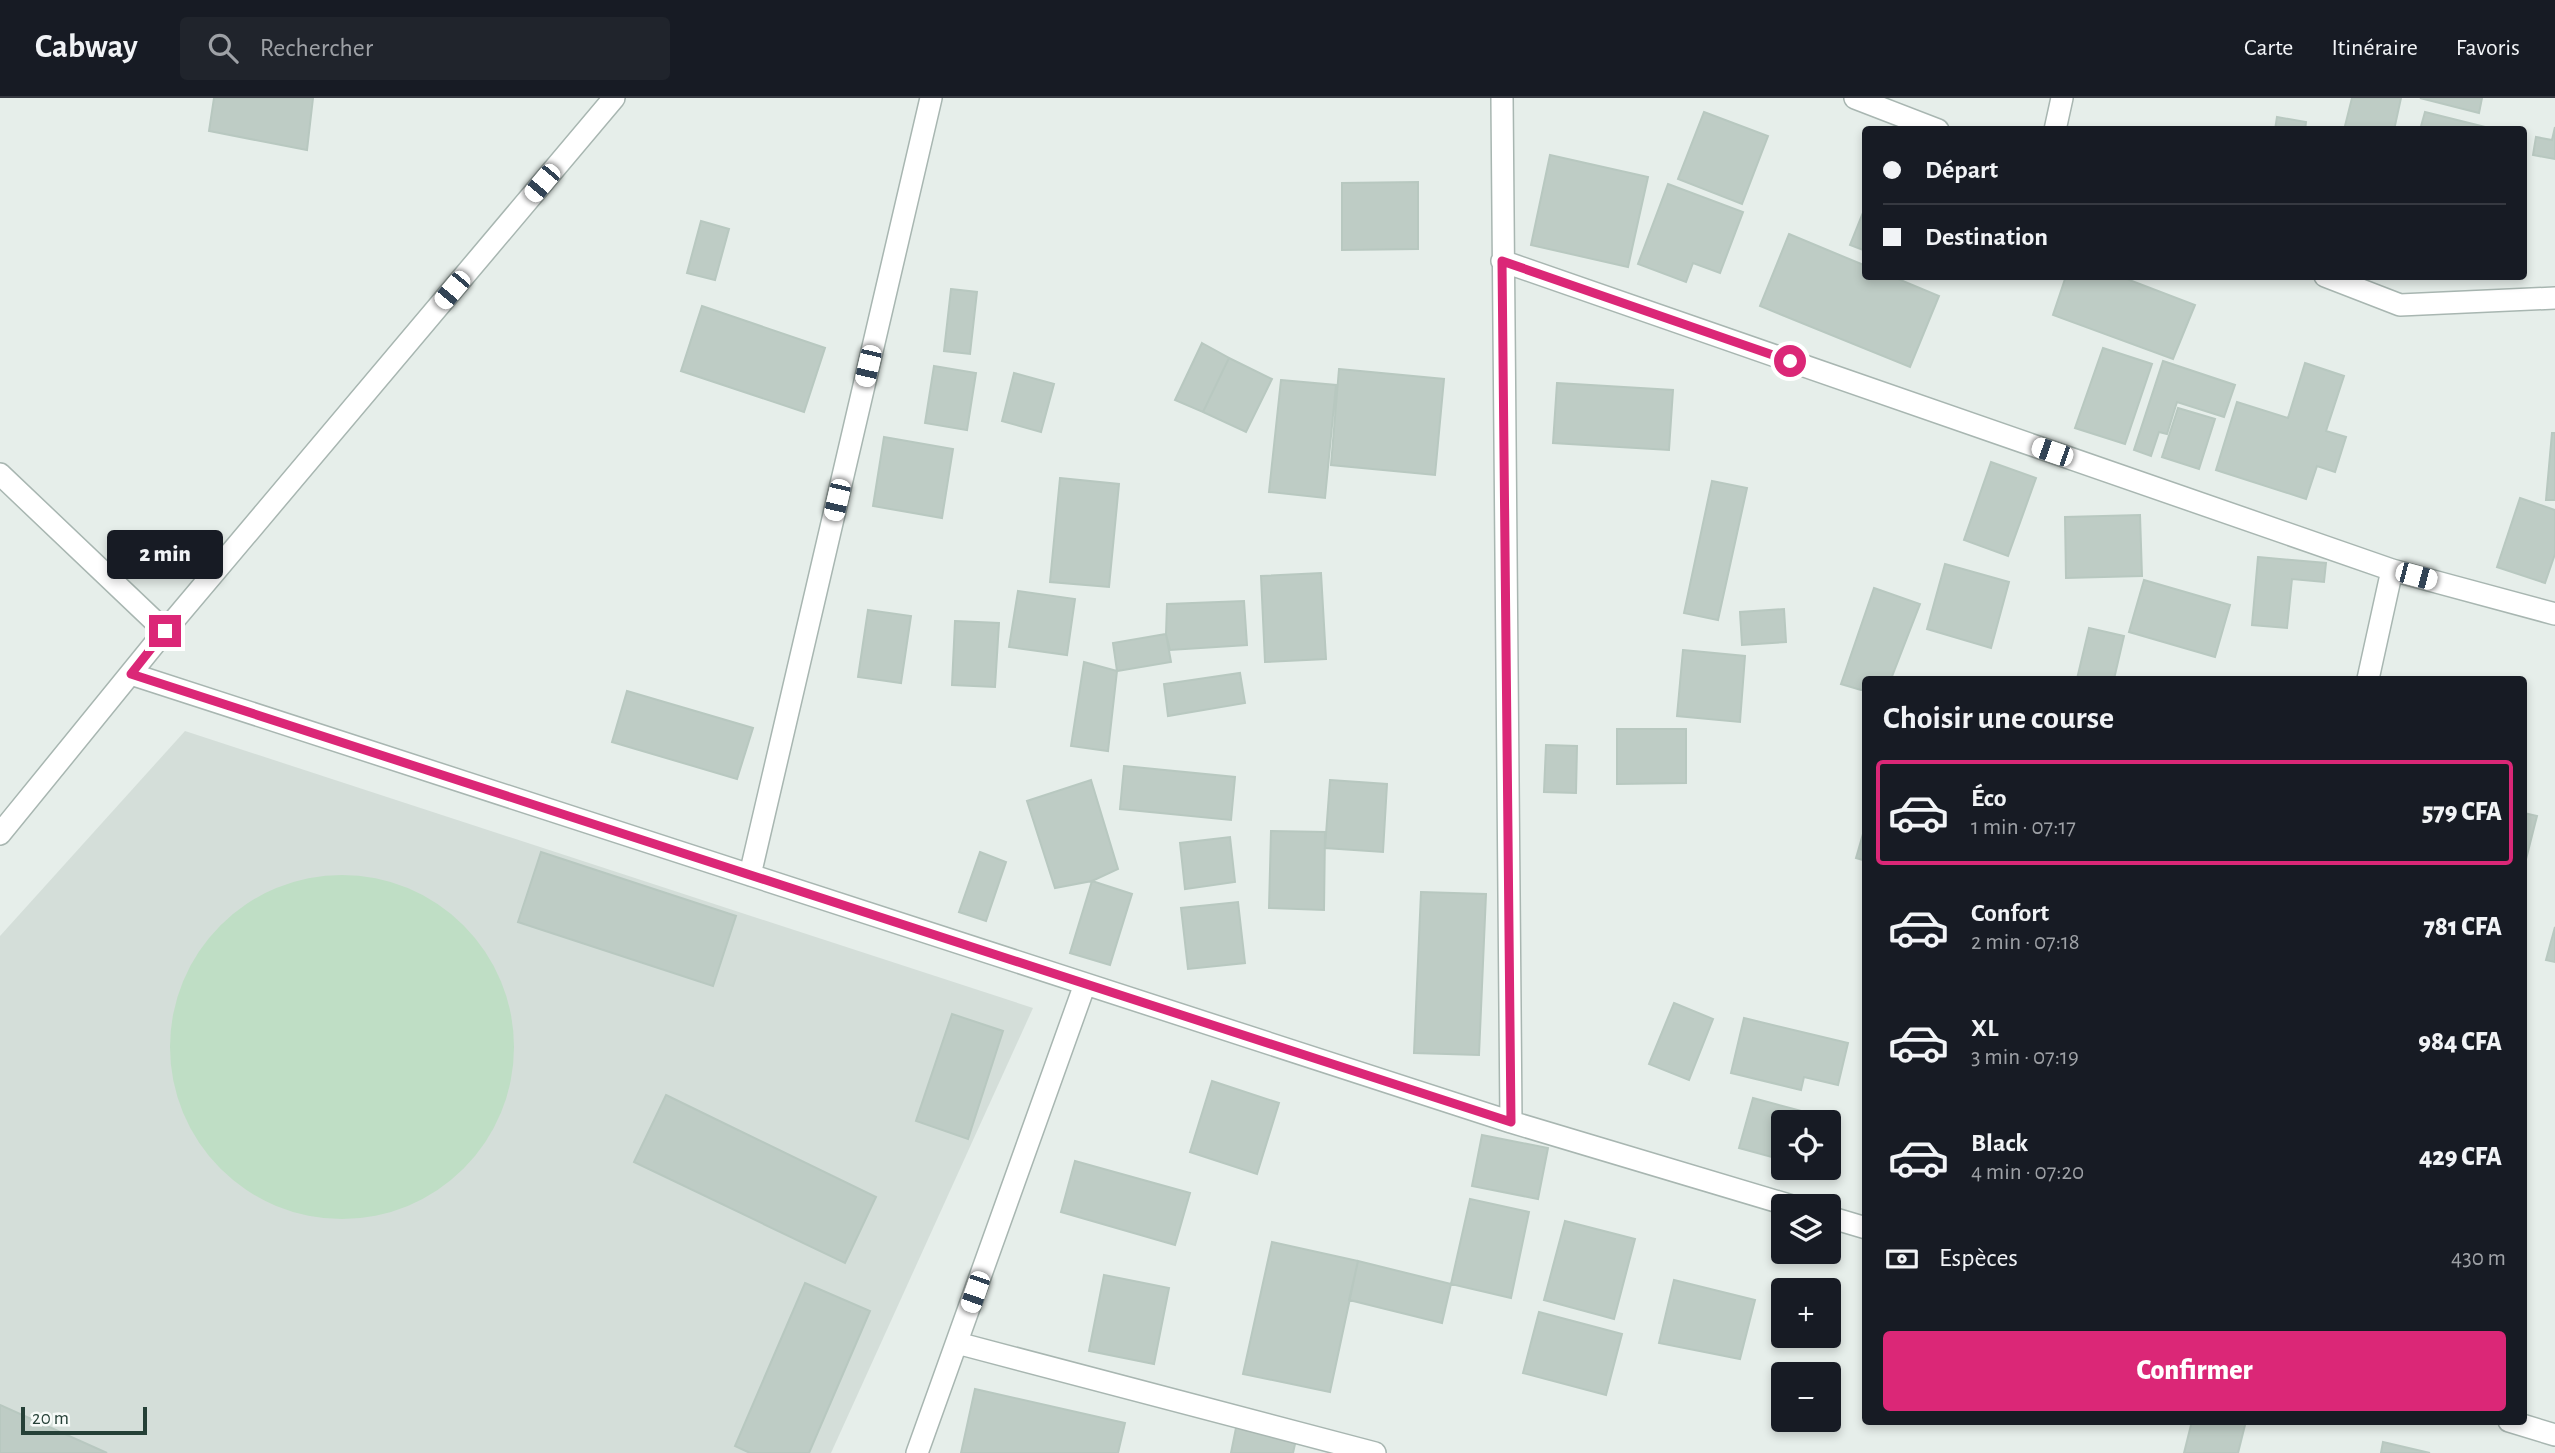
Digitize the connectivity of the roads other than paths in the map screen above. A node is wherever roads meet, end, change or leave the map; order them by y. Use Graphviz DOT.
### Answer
graph roads {
  1 [pos="614,98"];
  2 [pos="931,98"];
  3 [pos="1502,98"];
  4 [pos="1855,98"];
  5 [pos="2062,98"];
  6 [pos="1928,126"];
  7 [pos="2056,126"];
  8 [pos="1502,261"];
  9 [pos="2336,280"];
  10 [pos="2555,298"];
  11 [pos="0,474"];
  12 [pos="2392,570"];
  13 [pos="2555,614"];
  14 [pos="165,631"];
  15 [pos="131,674"];
  16 [pos="2369,676"];
  17 [pos="0,834"];
  18 [pos="750,875"];
  19 [pos="1085,984"];
  20 [pos="1511,1122"];
  21 [pos="1771,1200"];
  22 [pos="1841,1221"];
  23 [pos="1862,1227"];
  24 [pos="957,1343"];
  25 [pos="2523,1425"];
  26 [pos="2555,1435"];
  27 [pos="918,1453"];
  28 [pos="1375,1453"];
  1 -- 14 [label="street"];
  2 -- 18 [label="street"];
  3 -- 8 [label="street"];
  4 -- 6 [label="street"];
  5 -- 7 [label="street"];
  8 -- 12 [label="street"];
  8 -- 20 [label="street"];
  9 -- 10 [label="street"];
  11 -- 14 [label="street"];
  12 -- 13 [label="street"];
  12 -- 16 [label="street"];
  14 -- 15 [label="street"];
  15 -- 17 [label="street"];
  15 -- 18 [label="street"];
  18 -- 19 [label="street"];
  19 -- 20 [label="street"];
  19 -- 24 [label="street"];
  20 -- 21 [label="street"];
  22 -- 23 [label="street"];
  24 -- 27 [label="street"];
  24 -- 28 [label="street"];
  25 -- 26 [label="street"];
}
